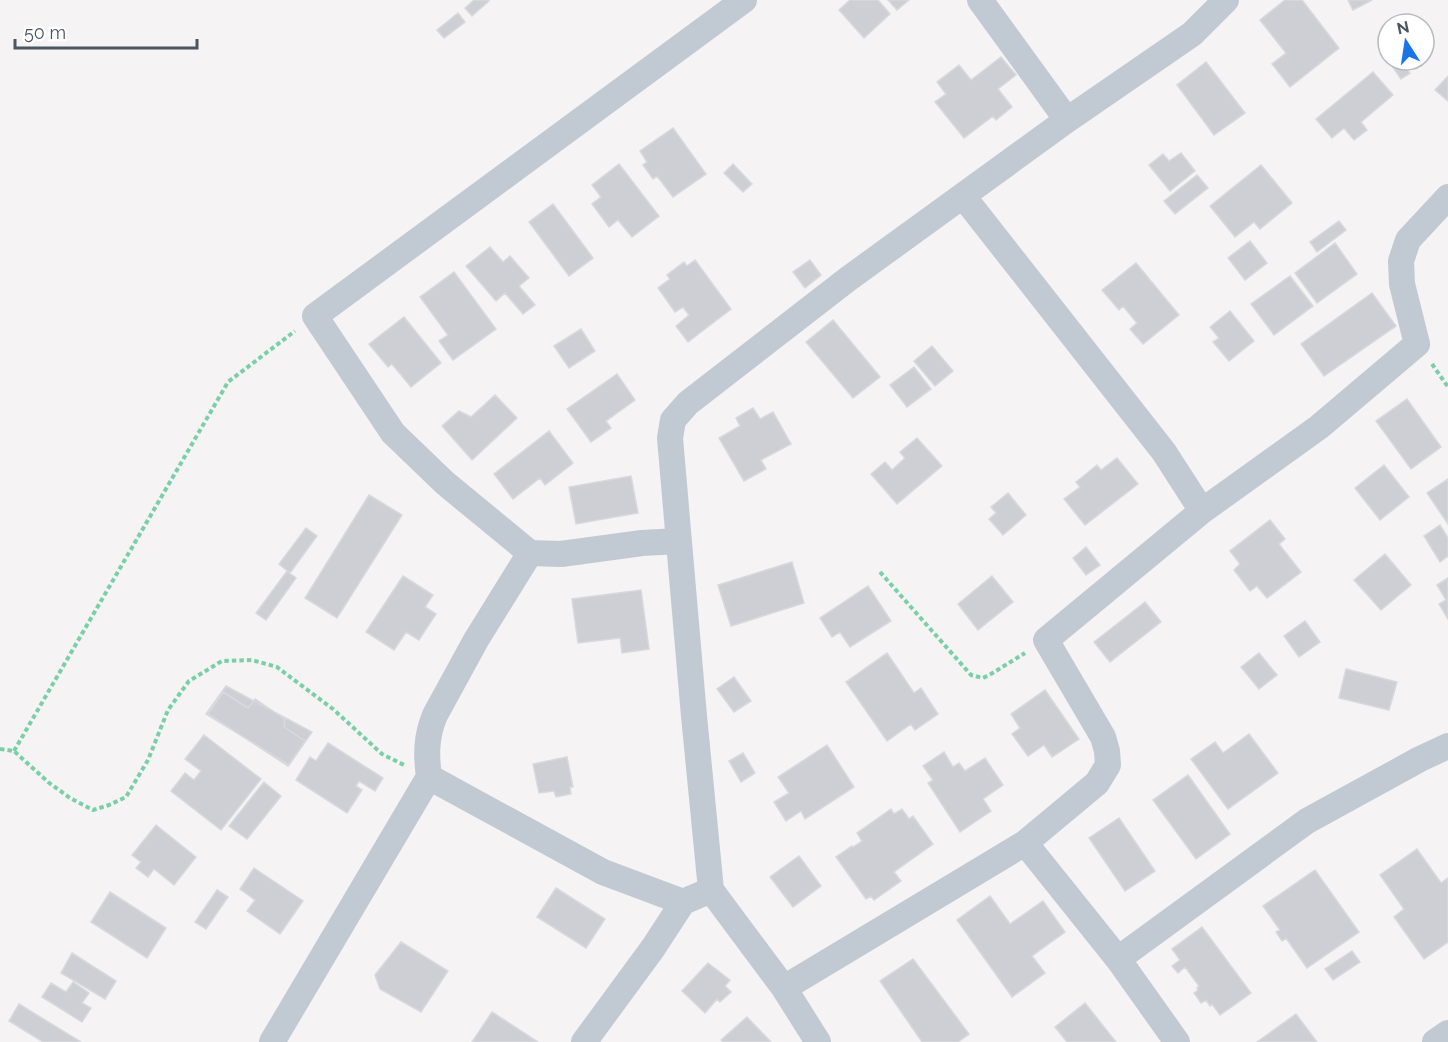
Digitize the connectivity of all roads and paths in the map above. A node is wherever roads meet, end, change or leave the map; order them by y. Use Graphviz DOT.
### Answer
graph roads {
  1 [pos="744,0"];
  2 [pos="980,0"];
  3 [pos="1226,0"];
  4 [pos="1067,120"];
  5 [pos="963,196"];
  6 [pos="1448,197"];
  7 [pos="315,316"];
  8 [pos="1202,511"];
  9 [pos="679,540"];
  10 [pos="530,553"];
  11 [pos="880,572"];
  12 [pos="1046,640"];
  13 [pos="1448,746"];
  14 [pos="0,749"];
  15 [pos="14,751"];
  16 [pos="429,777"];
  17 [pos="1025,843"];
  18 [pos="711,890"];
  19 [pos="683,902"];
  20 [pos="1118,959"];
  21 [pos="784,988"];
  22 [pos="1448,1033"];
  23 [pos="272,1042"];
  24 [pos="584,1042"];
  25 [pos="818,1042"];
  26 [pos="1177,1042"];
  27 [pos="1436,1042"];
  1 -- 7 [label="street"];
  2 -- 4 [label="street"];
  3 -- 4 [label="street"];
  4 -- 5 [label="street"];
  5 -- 8 [label="street"];
  5 -- 9 [label="street"];
  6 -- 8 [label="street"];
  7 -- 10 [label="street"];
  7 -- 15 [label="path"];
  8 -- 12 [label="street"];
  9 -- 10 [label="street"];
  9 -- 18 [label="street"];
  10 -- 16 [label="street"];
  11 -- 12 [label="path"];
  12 -- 17 [label="street"];
  13 -- 20 [label="street"];
  14 -- 15 [label="path"];
  15 -- 16 [label="path"];
  16 -- 19 [label="street"];
  16 -- 23 [label="street"];
  17 -- 20 [label="street"];
  17 -- 21 [label="street"];
  18 -- 19 [label="street"];
  18 -- 21 [label="street"];
  19 -- 24 [label="street"];
  20 -- 26 [label="street"];
  21 -- 25 [label="street"];
  22 -- 27 [label="street"];
}
